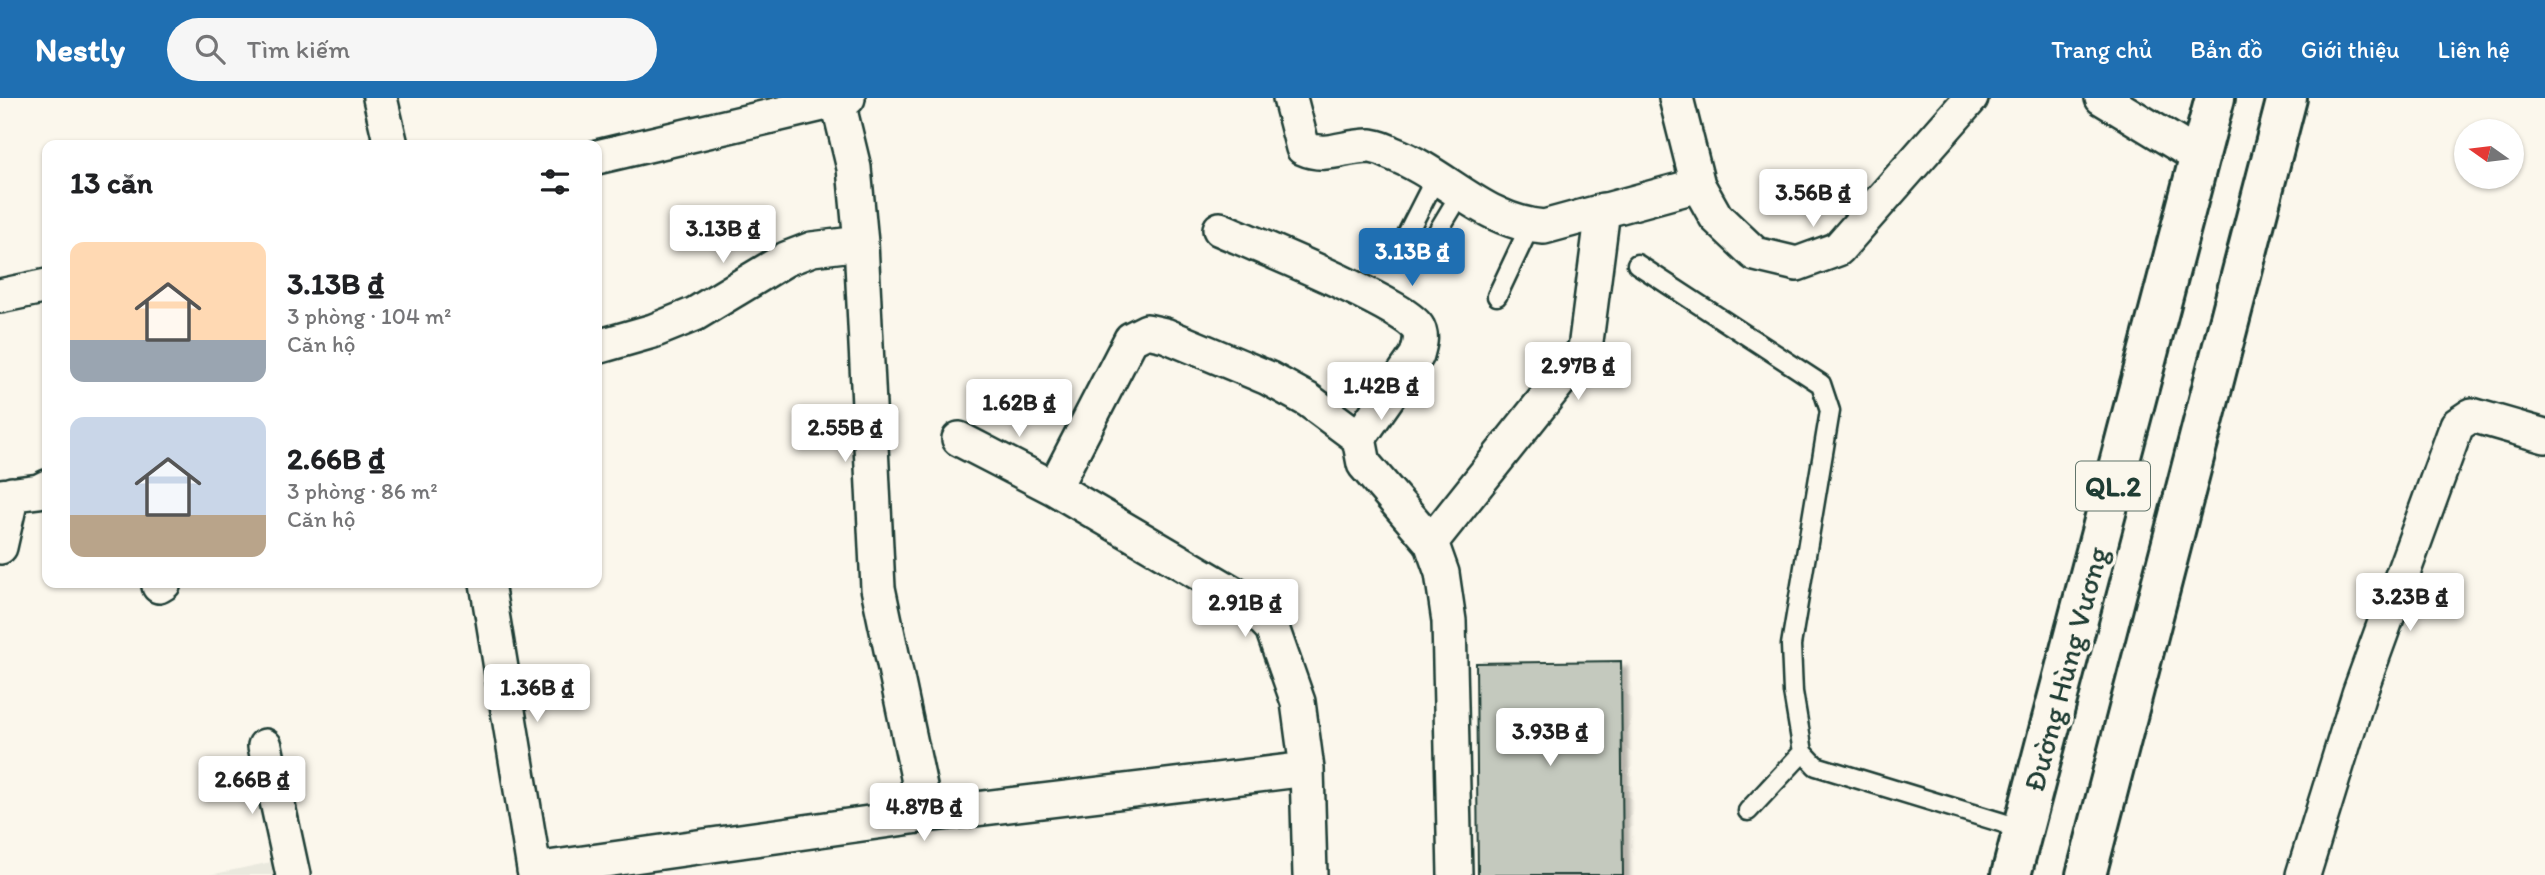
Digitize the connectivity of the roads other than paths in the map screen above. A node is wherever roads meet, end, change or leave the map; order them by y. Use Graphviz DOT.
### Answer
graph roads {
  1 [pos="380,98"];
  2 [pos="1290,98"];
  3 [pos="1676,98"];
  4 [pos="1971,98"];
  5 [pos="2102,98"];
  6 [pos="2215,98"];
  7 [pos="2287,98"];
  8 [pos="841,99"];
  9 [pos="390,140"];
  10 [pos="602,156"];
  11 [pos="2199,157"];
  12 [pos="1448,185"];
  13 [pos="1698,185"];
  14 [pos="1603,211"];
  15 [pos="1530,226"];
  16 [pos="1220,229"];
  17 [pos="1403,242"];
  18 [pos="861,243"];
  19 [pos="1426,251"];
  20 [pos="1637,264"];
  21 [pos="42,287"];
  22 [pos="0,296"];
  23 [pos="1497,296"];
  24 [pos="602,346"];
  25 [pos="2545,436"];
  26 [pos="1359,438"];
  27 [pos="960,439"];
  28 [pos="1054,488"];
  29 [pos="42,489"];
  30 [pos="6,495"];
  31 [pos="1431,542"];
  32 [pos="0,547"];
  33 [pos="488,588"];
  34 [pos="265,746"];
  35 [pos="1802,752"];
  36 [pos="1307,769"];
  37 [pos="1748,811"];
  38 [pos="926,815"];
  39 [pos="2023,829"];
  40 [pos="534,873"];
  41 [pos="293,875"];
  42 [pos="1310,875"];
  43 [pos="1455,875"];
  44 [pos="2011,875"];
  45 [pos="2086,875"];
  46 [pos="2303,875"];
  1 -- 9 [label="street"];
  2 -- 12 [label="street"];
  3 -- 13 [label="street"];
  4 -- 13 [label="street"];
  5 -- 11 [label="street"];
  6 -- 11 [label="main road, Đường Hùng Vương / QL.2"];
  7 -- 45 [label="main road, QL.2"];
  8 -- 10 [label="street"];
  8 -- 18 [label="street"];
  11 -- 39 [label="main road, Đường Hùng Vương / QL.2"];
  12 -- 15 [label="street"];
  12 -- 17 [label="lane"];
  12 -- 19 [label="lane"];
  13 -- 14 [label="street"];
  14 -- 15 [label="street"];
  14 -- 31 [label="street"];
  15 -- 23 [label="lane"];
  16 -- 26 [label="street"];
  18 -- 24 [label="street"];
  18 -- 38 [label="street"];
  20 -- 35 [label="lane"];
  21 -- 22 [label="street"];
  25 -- 46 [label="street"];
  26 -- 28 [label="street"];
  26 -- 31 [label="street"];
  27 -- 28 [label="street"];
  28 -- 36 [label="street"];
  29 -- 30 [label="street"];
  30 -- 32 [label="street"];
  31 -- 43 [label="street"];
  33 -- 40 [label="street"];
  34 -- 41 [label="street"];
  35 -- 37 [label="lane"];
  35 -- 39 [label="lane"];
  36 -- 38 [label="street"];
  36 -- 42 [label="street"];
  38 -- 40 [label="street"];
  39 -- 44 [label="main road, Đường Hùng Vương / QL.2"];
}
